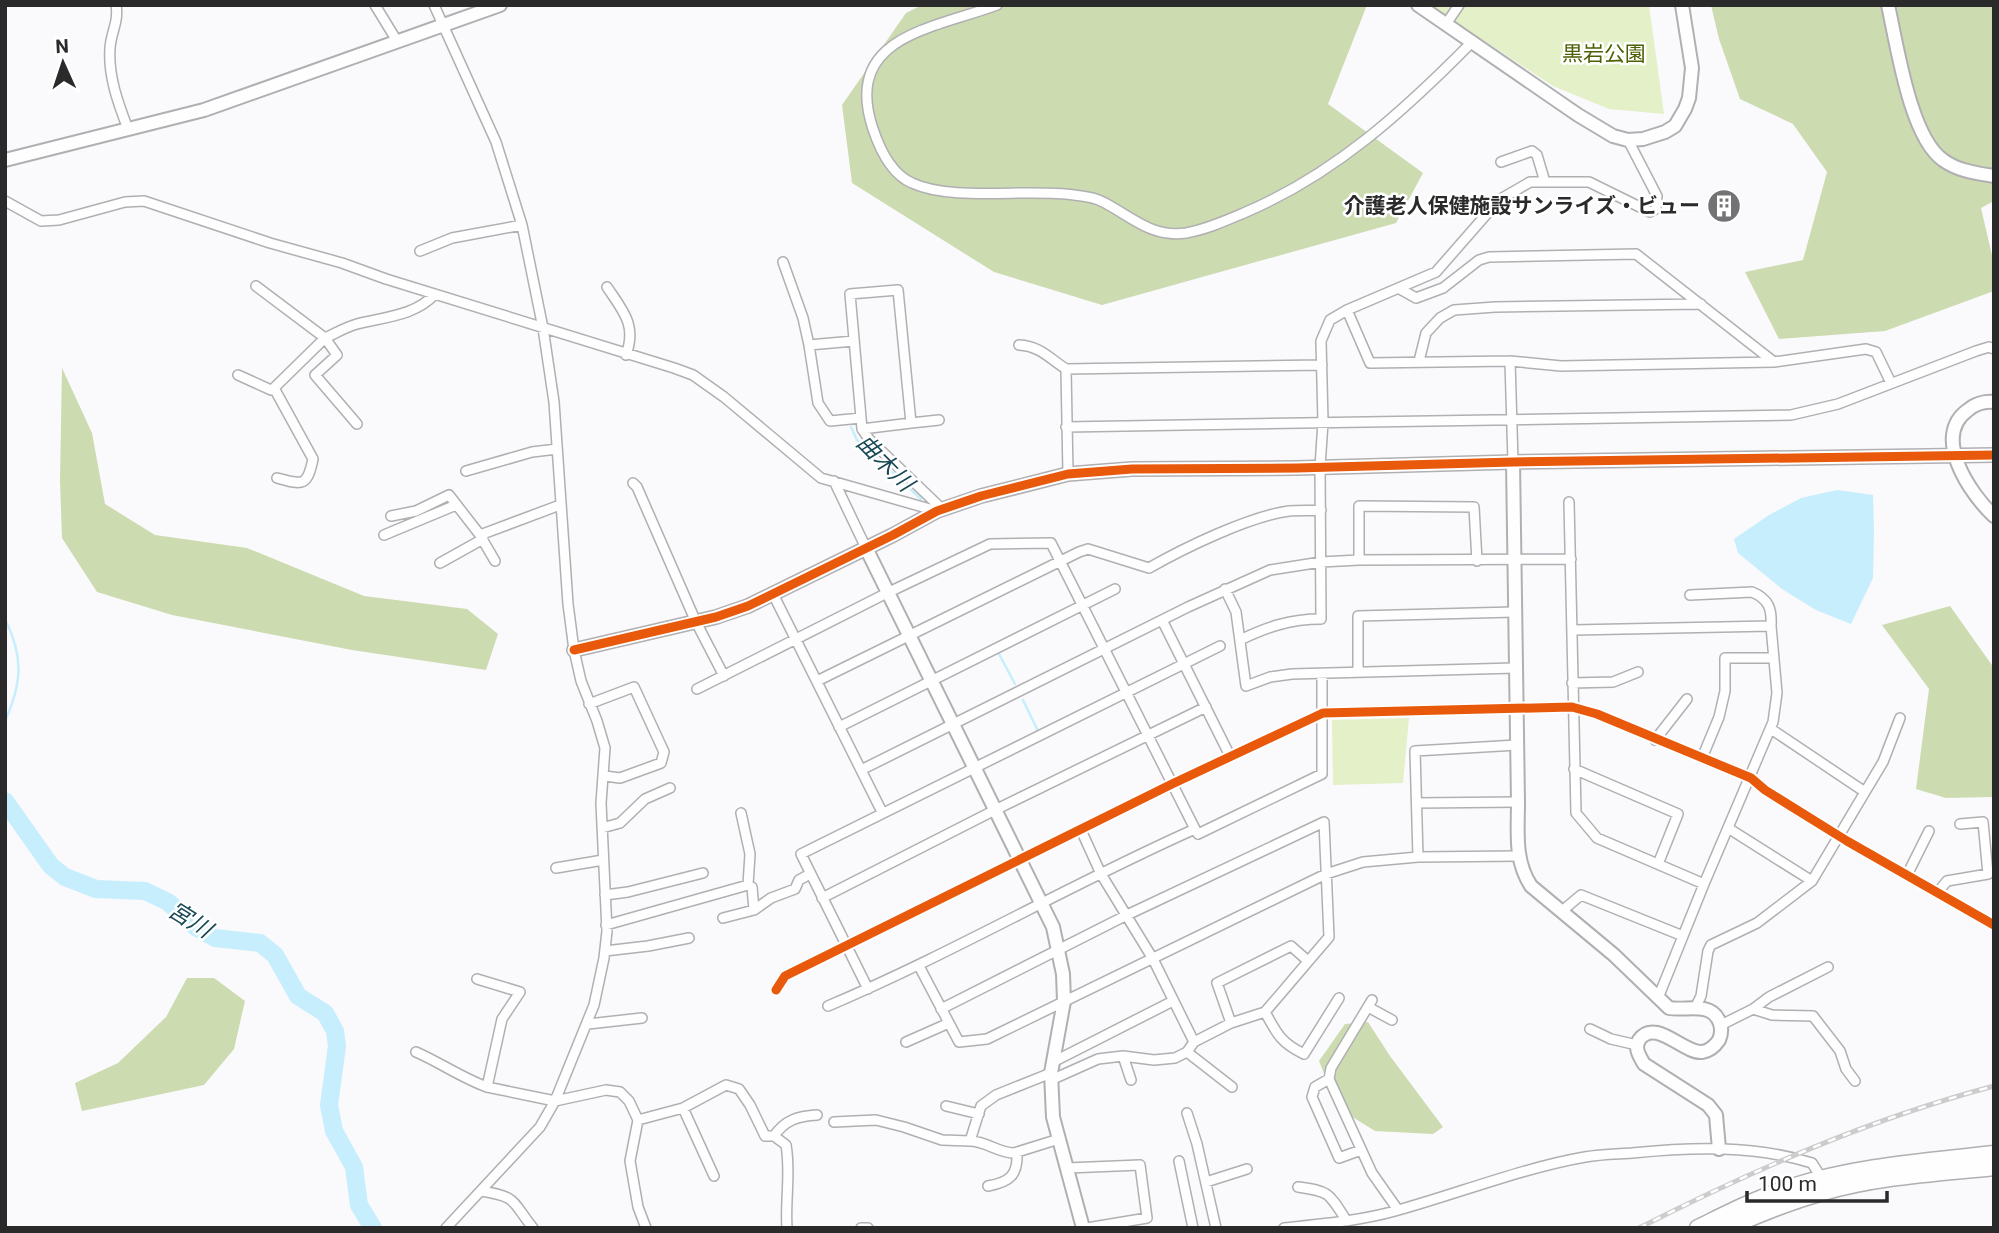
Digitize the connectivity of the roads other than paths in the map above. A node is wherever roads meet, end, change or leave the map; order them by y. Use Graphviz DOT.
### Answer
graph roads {
  1 [pos="116,5"];
  2 [pos="374,5"];
  3 [pos="434,5"];
  4 [pos="500,5"];
  5 [pos="997,5"];
  6 [pos="1418,5"];
  7 [pos="1459,5"];
  8 [pos="1682,5"];
  9 [pos="1888,5"];
  10 [pos="1446,24"];
  11 [pos="444,27"];
  12 [pos="397,41"];
  13 [pos="1472,42"];
  14 [pos="128,129"];
  15 [pos="1628,140"];
  16 [pos="5,160"];
  17 [pos="1501,162"];
  18 [pos="1994,176"];
  19 [pos="1545,182"];
  20 [pos="5,201"];
  21 [pos="522,225"];
  22 [pos="420,251"];
  23 [pos="783,262"];
  24 [pos="256,286"];
  25 [pos="607,287"];
  26 [pos="1400,289"];
  27 [pos="435,294"];
  28 [pos="1701,304"];
  29 [pos="1347,310"];
  30 [pos="543,328"];
  31 [pos="326,338"];
  32 [pos="854,341"];
  33 [pos="809,345"];
  34 [pos="1019,345"];
  35 [pos="1994,349"];
  36 [pos="626,355"];
  37 [pos="1419,361"];
  38 [pos="1510,361"];
  39 [pos="1774,362"];
  40 [pos="1322,365"];
  41 [pos="1066,369"];
  42 [pos="237,375"];
  43 [pos="1891,383"];
  44 [pos="274,388"];
  45 [pos="1994,402"];
  46 [pos="1512,418"];
  47 [pos="939,420"];
  48 [pos="1323,422"];
  49 [pos="911,423"];
  50 [pos="357,424"];
  51 [pos="862,424"];
  52 [pos="1066,426"];
  53 [pos="557,449"];
  54 [pos="1994,455"];
  55 [pos="1956,457"];
  56 [pos="1513,462"];
  57 [pos="1320,467"];
  58 [pos="466,471"];
  59 [pos="1068,474"];
  60 [pos="277,478"];
  61 [pos="834,481"];
  62 [pos="633,483"];
  63 [pos="1569,502"];
  64 [pos="456,505"];
  65 [pos="560,505"];
  66 [pos="940,510"];
  67 [pos="1321,510"];
  68 [pos="391,516"];
  69 [pos="1994,516"];
  70 [pos="384,535"];
  71 [pos="482,537"];
  72 [pos="866,548"];
  73 [pos="1571,559"];
  74 [pos="1359,560"];
  75 [pos="1514,560"];
  76 [pos="495,561"];
  77 [pos="1061,561"];
  78 [pos="1477,561"];
  79 [pos="1321,562"];
  80 [pos="440,563"];
  81 [pos="1115,589"];
  82 [pos="1225,589"];
  83 [pos="887,593"];
  84 [pos="772,594"];
  85 [pos="1690,596"];
  86 [pos="1083,605"];
  87 [pos="1514,612"];
  88 [pos="1162,620"];
  89 [pos="696,622"];
  90 [pos="1771,626"];
  91 [pos="1573,630"];
  92 [pos="908,635"];
  93 [pos="795,639"];
  94 [pos="1240,640"];
  95 [pos="1220,646"];
  96 [pos="574,650"];
  97 [pos="1104,650"];
  98 [pos="1774,658"];
  99 [pos="1184,664"];
  100 [pos="1515,668"];
  101 [pos="1359,671"];
  102 [pos="1638,672"];
  103 [pos="1322,674"];
  104 [pos="723,676"];
  105 [pos="931,680"];
  106 [pos="817,681"];
  107 [pos="1572,683"];
  108 [pos="697,689"];
  109 [pos="1126,692"];
  110 [pos="1687,699"];
  111 [pos="590,704"];
  112 [pos="1206,707"];
  113 [pos="1572,707"];
  114 [pos="1516,708"];
  115 [pos="1323,712"];
  116 [pos="1900,718"];
  117 [pos="952,724"];
  118 [pos="839,727"];
  119 [pos="1771,729"];
  120 [pos="1148,735"];
  121 [pos="1655,740"];
  122 [pos="1517,745"];
  123 [pos="1230,756"];
  124 [pos="1702,758"];
  125 [pos="974,767"];
  126 [pos="1574,769"];
  127 [pos="861,770"];
  128 [pos="604,776"];
  129 [pos="1751,778"];
  130 [pos="1172,784"];
  131 [pos="670,788"];
  132 [pos="1866,792"];
  133 [pos="1518,802"];
  134 [pos="1417,803"];
  135 [pos="995,810"];
  136 [pos="882,812"];
  137 [pos="741,813"];
  138 [pos="1960,824"];
  139 [pos="602,828"];
  140 [pos="1728,828"];
  141 [pos="1082,830"];
  142 [pos="1195,830"];
  143 [pos="1929,831"];
  144 [pos="1840,836"];
  145 [pos="1519,856"];
  146 [pos="1418,857"];
  147 [pos="603,860"];
  148 [pos="1019,860"];
  149 [pos="1658,864"];
  150 [pos="556,868"];
  151 [pos="703,873"];
  152 [pos="810,874"];
  153 [pos="1101,874"];
  154 [pos="1326,874"];
  155 [pos="1907,875"];
  156 [pos="1812,881"];
  157 [pos="1704,884"];
  158 [pos="748,885"];
  159 [pos="1937,893"];
  160 [pos="605,895"];
  161 [pos="822,898"];
  162 [pos="1042,904"];
  163 [pos="754,911"];
  164 [pos="1562,911"];
  165 [pos="1127,915"];
  166 [pos="723,918"];
  167 [pos="606,925"];
  168 [pos="1994,925"];
  169 [pos="1683,936"];
  170 [pos="689,938"];
  171 [pos="847,947"];
  172 [pos="1059,948"];
  173 [pos="605,951"];
  174 [pos="1153,959"];
  175 [pos="1308,961"];
  176 [pos="919,966"];
  177 [pos="1828,967"];
  178 [pos="477,979"];
  179 [pos="869,989"];
  180 [pos="776,990"];
  181 [pos="1339,998"];
  182 [pos="1658,998"];
  183 [pos="1064,1001"];
  184 [pos="1173,1001"];
  185 [pos="828,1006"];
  186 [pos="1695,1008"];
  187 [pos="941,1009"];
  188 [pos="1753,1009"];
  189 [pos="1265,1012"];
  190 [pos="642,1018"];
  191 [pos="1392,1020"];
  192 [pos="948,1023"];
  193 [pos="1231,1023"];
  194 [pos="588,1024"];
  195 [pos="1721,1025"];
  196 [pos="1590,1029"];
  197 [pos="905,1042"];
  198 [pos="1194,1042"];
  199 [pos="1637,1045"];
  200 [pos="416,1052"];
  201 [pos="1187,1052"];
  202 [pos="1123,1056"];
  203 [pos="1052,1071"];
  204 [pos="1329,1079"];
  205 [pos="1131,1080"];
  206 [pos="1855,1081"];
  207 [pos="487,1087"];
  208 [pos="1232,1087"];
  209 [pos="555,1101"];
  210 [pos="946,1106"];
  211 [pos="683,1108"];
  212 [pos="1187,1113"];
  213 [pos="979,1114"];
  214 [pos="817,1115"];
  215 [pos="638,1120"];
  216 [pos="834,1122"];
  217 [pos="774,1136"];
  218 [pos="1059,1139"];
  219 [pos="970,1140"];
  220 [pos="1719,1149"];
  221 [pos="1362,1150"];
  222 [pos="1017,1153"];
  223 [pos="1994,1154"];
  224 [pos="1179,1161"];
  225 [pos="1994,1167"];
  226 [pos="1067,1168"];
  227 [pos="1247,1169"];
  228 [pos="714,1176"];
  229 [pos="1822,1179"];
  230 [pos="1206,1182"];
  231 [pos="988,1186"];
  232 [pos="1298,1187"];
  233 [pos="481,1191"];
  234 [pos="1398,1210"];
  235 [pos="1349,1222"];
  236 [pos="446,1228"];
  237 [pos="533,1228"];
  238 [pos="646,1228"];
  239 [pos="788,1228"];
  240 [pos="861,1228"];
  241 [pos="868,1228"];
  242 [pos="1085,1228"];
  243 [pos="1193,1228"];
  244 [pos="1216,1228"];
  245 [pos="1284,1228"];
  246 [pos="1698,1228"];
  247 [pos="1727,1228"];
  1 -- 14 [label="street"];
  2 -- 12 [label="street"];
  3 -- 11 [label="street"];
  4 -- 11 [label="street"];
  5 -- 13 [label="street"];
  6 -- 10 [label="street"];
  7 -- 10 [label="street"];
  8 -- 15 [label="street"];
  9 -- 18 [label="street"];
  10 -- 13 [label="street"];
  11 -- 12 [label="street"];
  11 -- 21 [label="street"];
  12 -- 14 [label="street"];
  13 -- 15 [label="street"];
  14 -- 16 [label="street"];
  15 -- 19 [label="street"];
  17 -- 19 [label="street"];
  19 -- 26 [label="street"];
  20 -- 27 [label="street"];
  21 -- 22 [label="street"];
  21 -- 30 [label="street"];
  23 -- 33 [label="street"];
  24 -- 31 [label="street"];
  25 -- 36 [label="street"];
  26 -- 28 [label="street"];
  26 -- 29 [label="street"];
  27 -- 30 [label="street"];
  27 -- 31 [label="street"];
  28 -- 37 [label="street"];
  28 -- 39 [label="street"];
  29 -- 37 [label="street"];
  29 -- 40 [label="street"];
  30 -- 36 [label="street"];
  30 -- 53 [label="street"];
  31 -- 44 [label="street"];
  31 -- 50 [label="street"];
  32 -- 33 [label="street"];
  32 -- 49 [label="street"];
  32 -- 51 [label="street"];
  33 -- 51 [label="street"];
  34 -- 41 [label="street"];
  35 -- 43 [label="street"];
  36 -- 61 [label="street"];
  37 -- 38 [label="street"];
  38 -- 39 [label="street"];
  38 -- 46 [label="street"];
  39 -- 43 [label="street"];
  40 -- 41 [label="street"];
  40 -- 48 [label="street"];
  41 -- 52 [label="street"];
  42 -- 44 [label="street"];
  43 -- 46 [label="street"];
  44 -- 60 [label="street"];
  45 -- 55 [label="street"];
  46 -- 48 [label="street"];
  46 -- 56 [label="street"];
  47 -- 49 [label="street"];
  48 -- 52 [label="street"];
  48 -- 57 [label="street"];
  49 -- 51 [label="street"];
  51 -- 66 [label="street"];
  52 -- 59 [label="street"];
  53 -- 58 [label="street"];
  53 -- 65 [label="street"];
  54 -- 55 [label="street"];
  55 -- 56 [label="street"];
  55 -- 69 [label="street"];
  56 -- 57 [label="street"];
  56 -- 75 [label="street"];
  57 -- 59 [label="street"];
  57 -- 67 [label="street"];
  59 -- 66 [label="street"];
  61 -- 66 [label="street"];
  61 -- 72 [label="street"];
  62 -- 89 [label="street"];
  63 -- 73 [label="street"];
  64 -- 68 [label="street"];
  64 -- 70 [label="street"];
  64 -- 71 [label="street"];
  65 -- 71 [label="street"];
  65 -- 96 [label="street"];
  66 -- 72 [label="street"];
  67 -- 77 [label="street"];
  67 -- 79 [label="street"];
  71 -- 76 [label="street"];
  71 -- 80 [label="street"];
  72 -- 83 [label="street"];
  72 -- 84 [label="street"];
  73 -- 75 [label="street"];
  73 -- 91 [label="street"];
  74 -- 78 [label="street"];
  74 -- 78 [label="street"];
  74 -- 79 [label="street"];
  75 -- 78 [label="street"];
  75 -- 87 [label="street"];
  77 -- 83 [label="street"];
  77 -- 86 [label="street"];
  77 -- 92 [label="street"];
  79 -- 82 [label="street"];
  79 -- 94 [label="street"];
  81 -- 86 [label="street"];
  82 -- 88 [label="street"];
  82 -- 94 [label="street"];
  83 -- 92 [label="street"];
  83 -- 93 [label="street"];
  84 -- 89 [label="street"];
  84 -- 93 [label="street"];
  85 -- 90 [label="street"];
  86 -- 97 [label="street"];
  86 -- 105 [label="street"];
  87 -- 100 [label="street"];
  87 -- 101 [label="street"];
  88 -- 97 [label="street"];
  88 -- 99 [label="street"];
  89 -- 96 [label="street"];
  89 -- 104 [label="street"];
  90 -- 91 [label="street"];
  90 -- 98 [label="street"];
  91 -- 107 [label="street"];
  92 -- 105 [label="street"];
  92 -- 106 [label="street"];
  93 -- 104 [label="street"];
  93 -- 106 [label="street"];
  94 -- 103 [label="street"];
  95 -- 99 [label="street"];
  96 -- 111 [label="street"];
  97 -- 109 [label="street"];
  97 -- 117 [label="street"];
  98 -- 119 [label="street"];
  98 -- 124 [label="street"];
  99 -- 109 [label="street"];
  99 -- 112 [label="street"];
  100 -- 101 [label="street"];
  100 -- 114 [label="street"];
  101 -- 103 [label="street"];
  102 -- 107 [label="street"];
  103 -- 115 [label="street"];
  104 -- 108 [label="street"];
  105 -- 117 [label="street"];
  105 -- 118 [label="street"];
  106 -- 118 [label="street"];
  107 -- 113 [label="street"];
  109 -- 120 [label="street"];
  109 -- 125 [label="street"];
  110 -- 121 [label="street"];
  111 -- 128 [label="street"];
  111 -- 128 [label="street"];
  112 -- 120 [label="street"];
  112 -- 123 [label="street"];
  113 -- 114 [label="street"];
  113 -- 121 [label="street"];
  113 -- 126 [label="street"];
  114 -- 115 [label="street"];
  114 -- 122 [label="street"];
  115 -- 123 [label="street"];
  115 -- 142 [label="street"];
  116 -- 132 [label="street"];
  117 -- 125 [label="street"];
  117 -- 127 [label="street"];
  118 -- 127 [label="street"];
  119 -- 129 [label="street"];
  119 -- 132 [label="street"];
  120 -- 130 [label="street"];
  120 -- 135 [label="street"];
  121 -- 124 [label="street"];
  122 -- 133 [label="street"];
  122 -- 134 [label="street"];
  123 -- 130 [label="street"];
  124 -- 129 [label="street"];
  125 -- 135 [label="street"];
  125 -- 136 [label="street"];
  126 -- 149 [label="street"];
  126 -- 149 [label="street"];
  127 -- 136 [label="street"];
  128 -- 139 [label="street"];
  129 -- 140 [label="street"];
  129 -- 144 [label="street"];
  130 -- 141 [label="street"];
  130 -- 142 [label="street"];
  131 -- 139 [label="street"];
  132 -- 144 [label="street"];
  133 -- 134 [label="street"];
  133 -- 145 [label="street"];
  134 -- 146 [label="street"];
  135 -- 148 [label="street"];
  135 -- 161 [label="street"];
  136 -- 152 [label="street"];
  137 -- 158 [label="street"];
  138 -- 159 [label="street"];
  139 -- 147 [label="street"];
  140 -- 156 [label="street"];
  140 -- 157 [label="street"];
  141 -- 148 [label="street"];
  141 -- 153 [label="street"];
  142 -- 153 [label="street"];
  143 -- 155 [label="street"];
  144 -- 155 [label="street"];
  144 -- 156 [label="street"];
  145 -- 146 [label="street"];
  145 -- 164 [label="street"];
  146 -- 154 [label="street"];
  147 -- 150 [label="street"];
  147 -- 160 [label="street"];
  148 -- 162 [label="street"];
  148 -- 171 [label="street"];
  149 -- 157 [label="street"];
  151 -- 160 [label="street"];
  152 -- 161 [label="street"];
  152 -- 163 [label="street"];
  153 -- 162 [label="street"];
  153 -- 165 [label="street"];
  154 -- 165 [label="street"];
  154 -- 174 [label="street"];
  154 -- 175 [label="street"];
  155 -- 159 [label="street"];
  156 -- 186 [label="street"];
  157 -- 169 [label="street"];
  158 -- 163 [label="street"];
  158 -- 167 [label="street"];
  159 -- 168 [label="street"];
  160 -- 167 [label="street"];
  161 -- 171 [label="street"];
  162 -- 172 [label="street"];
  162 -- 176 [label="street"];
  163 -- 166 [label="street"];
  164 -- 169 [label="street"];
  164 -- 182 [label="street"];
  165 -- 172 [label="street"];
  165 -- 174 [label="street"];
  167 -- 173 [label="street"];
  169 -- 182 [label="street"];
  170 -- 173 [label="street"];
  171 -- 179 [label="street"];
  171 -- 180 [label="street"];
  172 -- 183 [label="street"];
  172 -- 187 [label="street"];
  173 -- 194 [label="street"];
  174 -- 183 [label="street"];
  174 -- 184 [label="street"];
  175 -- 189 [label="street"];
  175 -- 193 [label="street"];
  176 -- 179 [label="street"];
  176 -- 187 [label="street"];
  177 -- 188 [label="street"];
  178 -- 207 [label="street"];
  179 -- 185 [label="street"];
  181 -- 189 [label="street"];
  182 -- 186 [label="street"];
  183 -- 192 [label="street"];
  183 -- 203 [label="street"];
  184 -- 198 [label="street"];
  184 -- 203 [label="street"];
  186 -- 195 [label="street"];
  187 -- 192 [label="street"];
  188 -- 195 [label="street"];
  188 -- 206 [label="street"];
  189 -- 193 [label="street"];
  190 -- 194 [label="street"];
  191 -- 204 [label="street"];
  192 -- 197 [label="street"];
  193 -- 198 [label="street"];
  194 -- 209 [label="street"];
  195 -- 199 [label="street"];
  196 -- 199 [label="street"];
  198 -- 201 [label="street"];
  199 -- 220 [label="street"];
  200 -- 207 [label="street"];
  201 -- 202 [label="street"];
  201 -- 208 [label="street"];
  202 -- 203 [label="street"];
  202 -- 205 [label="street"];
  203 -- 213 [label="street"];
  203 -- 218 [label="street"];
  204 -- 221 [label="street"];
  204 -- 221 [label="street"];
  207 -- 209 [label="street"];
  209 -- 215 [label="street"];
  209 -- 233 [label="street"];
  210 -- 213 [label="street"];
  211 -- 215 [label="street"];
  211 -- 217 [label="street"];
  211 -- 228 [label="street"];
  212 -- 230 [label="street"];
  213 -- 219 [label="street"];
  214 -- 217 [label="street"];
  215 -- 238 [label="street"];
  216 -- 219 [label="street"];
  217 -- 239 [label="street"];
  218 -- 222 [label="street"];
  218 -- 226 [label="street"];
  219 -- 222 [label="street"];
  220 -- 229 [label="street"];
  220 -- 234 [label="street"];
  221 -- 234 [label="street"];
  222 -- 231 [label="street"];
  223 -- 229 [label="highway"];
  224 -- 243 [label="street"];
  225 -- 247 [label="highway"];
  226 -- 242 [label="street"];
  226 -- 242 [label="street"];
  227 -- 230 [label="street"];
  229 -- 246 [label="highway"];
  230 -- 244 [label="street"];
  232 -- 235 [label="street"];
  233 -- 236 [label="street"];
  233 -- 237 [label="street"];
  234 -- 235 [label="street"];
  235 -- 245 [label="street"];
  240 -- 241 [label="street"];
}
